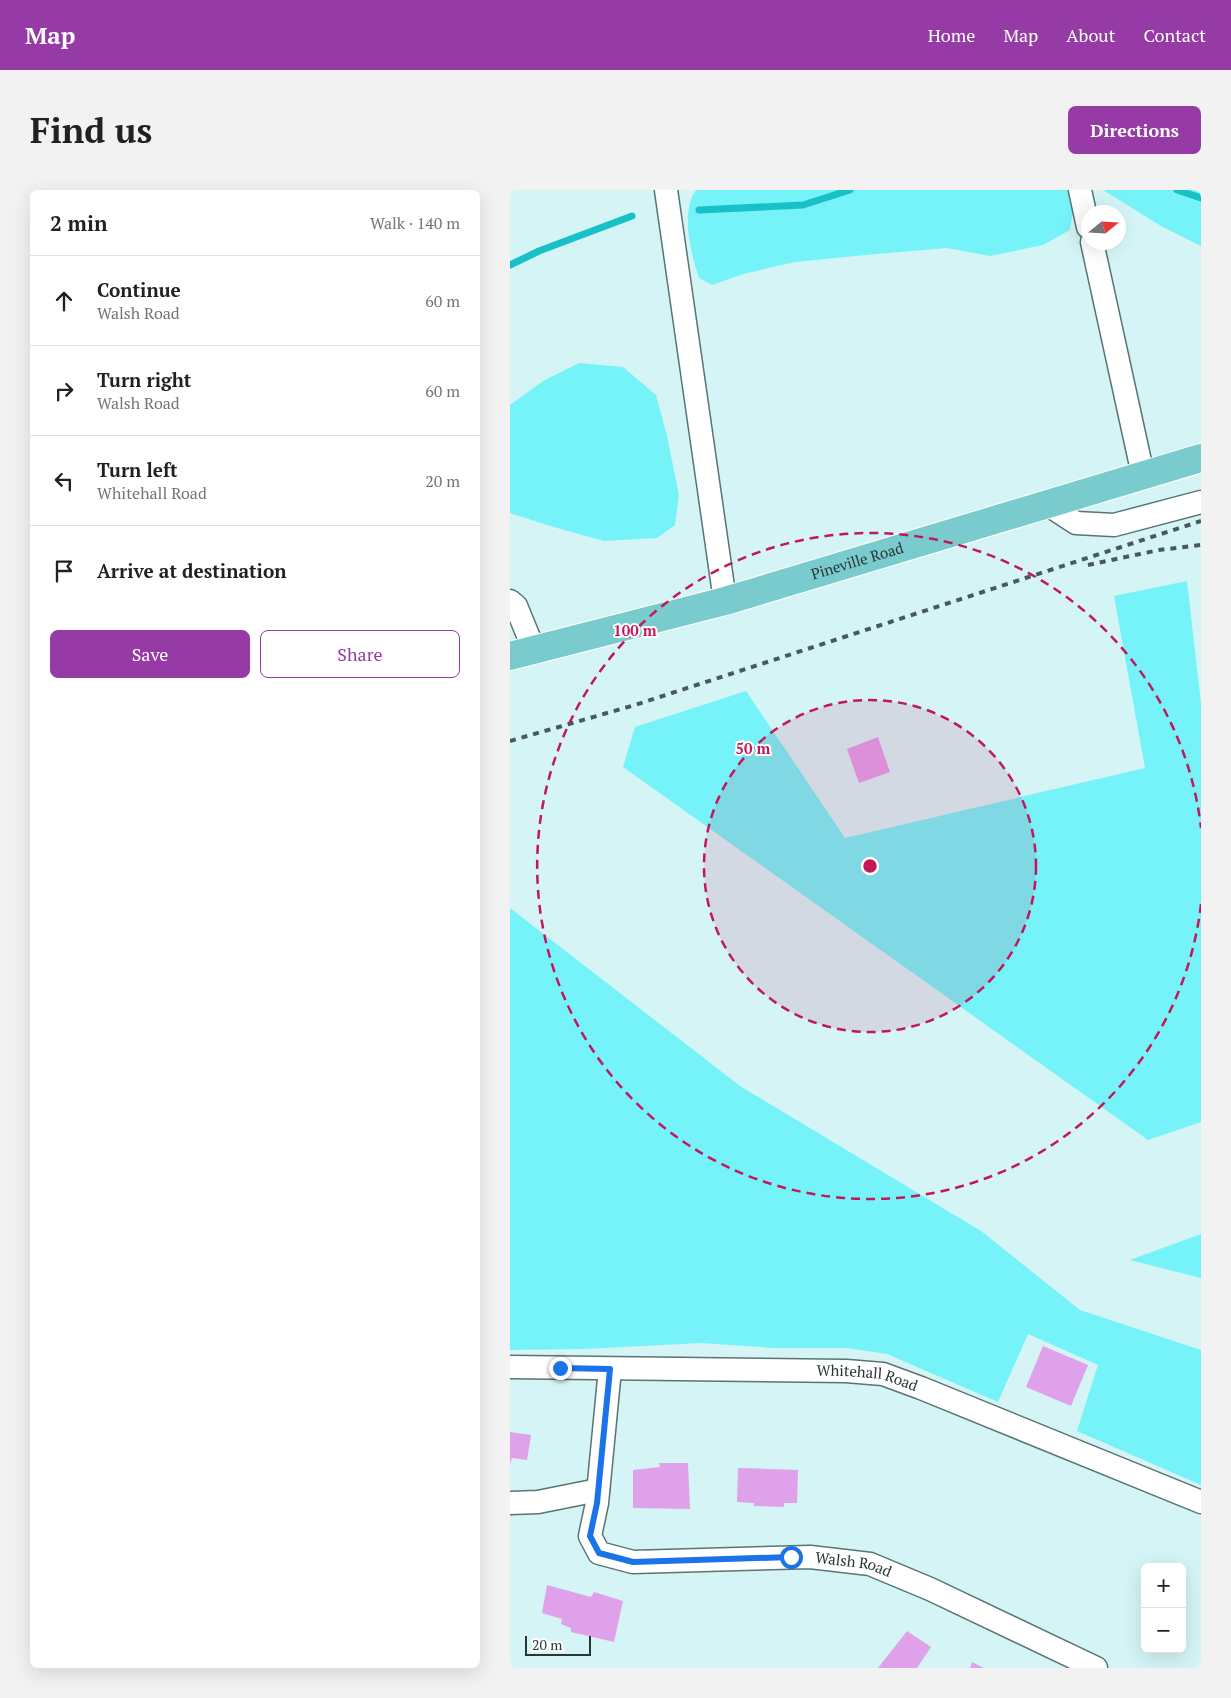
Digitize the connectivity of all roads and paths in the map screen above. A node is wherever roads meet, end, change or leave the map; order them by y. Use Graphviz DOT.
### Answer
graph roads {
  1 [pos="666,190"];
  2 [pos="1080,190"];
  3 [pos="1083,205"];
  4 [pos="1094,250"];
  5 [pos="1201,458"];
  6 [pos="1143,475"];
  7 [pos="1201,502"];
  8 [pos="1047,504"];
  9 [pos="510,601"];
  10 [pos="725,601"];
  11 [pos="522,653"];
  12 [pos="510,1368"];
  13 [pos="610,1369"];
  14 [pos="598,1490"];
  15 [pos="1201,1502"];
  16 [pos="510,1503"];
  17 [pos="1096,1668"];
  1 -- 10 [label="street"];
  2 -- 3 [label="street"];
  4 -- 6 [label="street"];
  5 -- 6 [label="main road, Pineville Road"];
  6 -- 8 [label="main road, Pineville Road"];
  7 -- 8 [label="street"];
  8 -- 10 [label="main road, Pineville Road"];
  9 -- 11 [label="street"];
  10 -- 11 [label="main road, Pineville Road"];
  12 -- 13 [label="street, Whitehall Road"];
  13 -- 14 [label="street, Walsh Road"];
  13 -- 15 [label="street, Whitehall Road"];
  14 -- 16 [label="street"];
  14 -- 17 [label="street, Walsh Road"];
}
